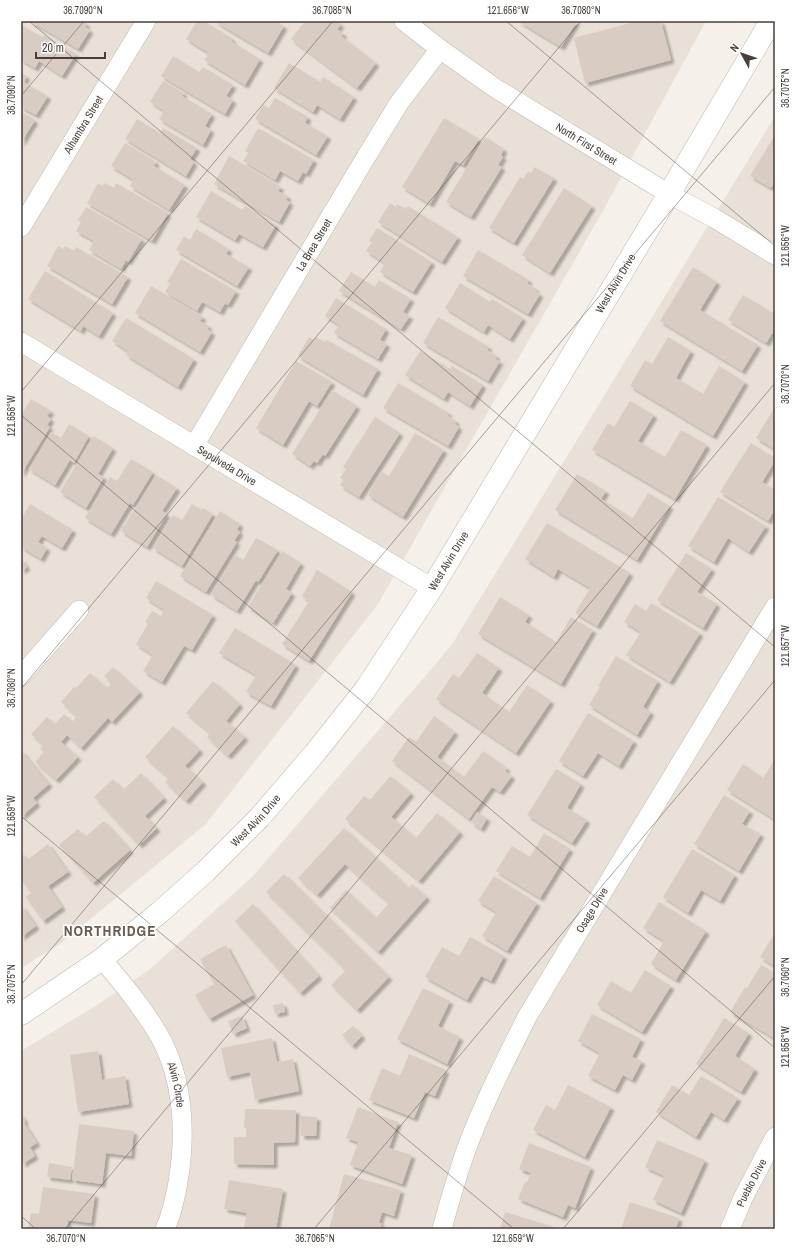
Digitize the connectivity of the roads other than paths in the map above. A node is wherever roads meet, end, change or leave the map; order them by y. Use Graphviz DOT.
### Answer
graph roads {
  1 [pos="146,21"];
  2 [pos="404,21"];
  3 [pos="771,21"];
  4 [pos="440,50"];
  5 [pos="669,194"];
  6 [pos="21,227"];
  7 [pos="775,255"];
  8 [pos="21,342"];
  9 [pos="194,446"];
  10 [pos="432,588"];
  11 [pos="775,607"];
  12 [pos="79,610"];
  13 [pos="21,676"];
  14 [pos="102,960"];
  15 [pos="21,1014"];
  16 [pos="775,1137"];
  17 [pos="165,1229"];
  18 [pos="442,1229"];
  19 [pos="730,1229"];
  1 -- 6 [label="street, Alhambra Street"];
  2 -- 4 [label="street, North First Street"];
  3 -- 5 [label="street, West Alvin Drive"];
  4 -- 5 [label="street, North First Street"];
  4 -- 9 [label="street, La Brea Street"];
  5 -- 7 [label="street, North First Street"];
  5 -- 10 [label="street, West Alvin Drive"];
  8 -- 9 [label="street, Sepulveda Drive"];
  9 -- 10 [label="street, Sepulveda Drive"];
  10 -- 14 [label="street, West Alvin Drive"];
  11 -- 18 [label="street, Osage Drive"];
  12 -- 13 [label="street"];
  14 -- 15 [label="street, West Alvin Drive"];
  14 -- 17 [label="street, Alvin Circle"];
  16 -- 19 [label="street, Pueblo Drive"];
}
